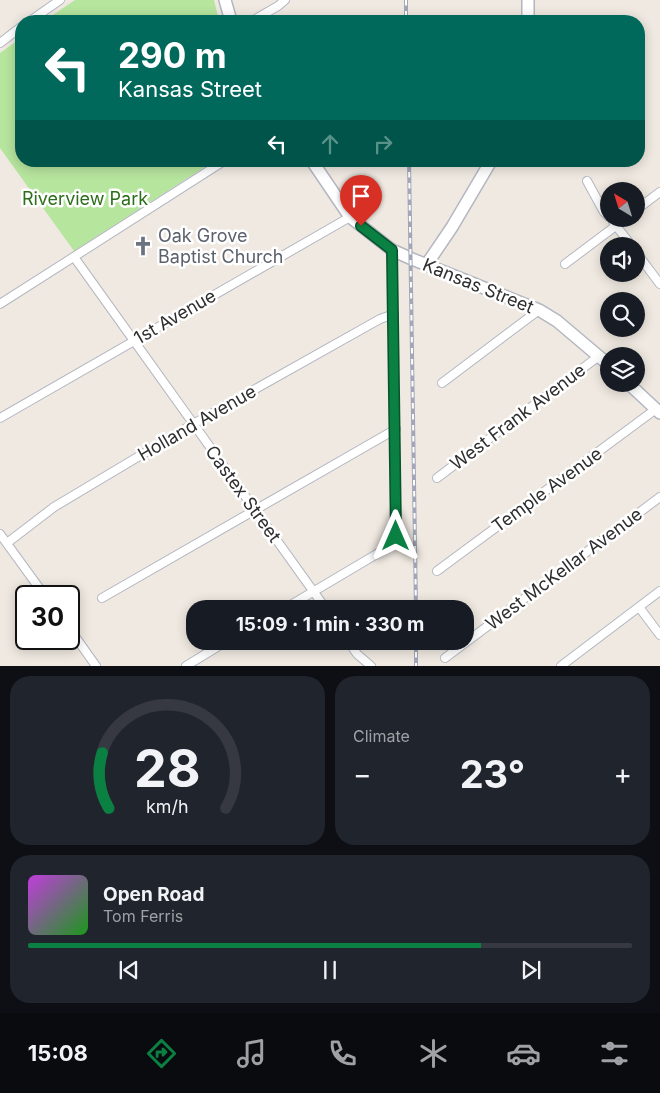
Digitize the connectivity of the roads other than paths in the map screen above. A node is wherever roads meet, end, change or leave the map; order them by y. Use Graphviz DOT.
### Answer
graph roads {
  1 [pos="60,0"];
  2 [pos="225,0"];
  3 [pos="285,0"];
  4 [pos="528,0"];
  5 [pos="39,15"];
  6 [pos="229,15"];
  7 [pos="262,15"];
  8 [pos="528,15"];
  9 [pos="15,31"];
  10 [pos="0,42"];
  11 [pos="215,167"];
  12 [pos="316,167"];
  13 [pos="486,167"];
  14 [pos="586,181"];
  15 [pos="660,192"];
  16 [pos="645,203"];
  17 [pos="600,205"];
  18 [pos="350,217"];
  19 [pos="612,228"];
  20 [pos="392,250"];
  21 [pos="74,257"];
  22 [pos="427,264"];
  23 [pos="564,264"];
  24 [pos="645,264"];
  25 [pos="660,284"];
  26 [pos="0,304"];
  27 [pos="539,310"];
  28 [pos="394,314"];
  29 [pos="133,341"];
  30 [pos="599,356"];
  31 [pos="442,382"];
  32 [pos="638,392"];
  33 [pos="658,411"];
  34 [pos="0,418"];
  35 [pos="193,424"];
  36 [pos="396,429"];
  37 [pos="437,478"];
  38 [pos="660,497"];
  39 [pos="254,509"];
  40 [pos="0,534"];
  41 [pos="7,543"];
  42 [pos="437,571"];
  43 [pos="37,585"];
  44 [pos="315,591"];
  45 [pos="660,591"];
  46 [pos="102,598"];
  47 [pos="300,600"];
  48 [pos="320,600"];
  49 [pos="639,607"];
  50 [pos="660,636"];
  51 [pos="80,643"];
  52 [pos="212,650"];
  53 [pos="354,650"];
  54 [pos="445,658"];
  55 [pos="562,665"];
  56 [pos="96,666"];
  57 [pos="186,666"];
  58 [pos="371,666"];
  1 -- 5 [label="street"];
  2 -- 6 [label="street"];
  3 -- 7 [label="street"];
  4 -- 8 [label="street"];
  9 -- 10 [label="street"];
  11 -- 21 [label="street"];
  12 -- 18 [label="street, Kansas Street"];
  13 -- 22 [label="street"];
  14 -- 17 [label="street"];
  15 -- 16 [label="street"];
  18 -- 20 [label="street, Kansas Street"];
  18 -- 29 [label="street, 1st Avenue"];
  19 -- 23 [label="street"];
  20 -- 22 [label="street, Kansas Street"];
  20 -- 28 [label="street"];
  21 -- 26 [label="street"];
  21 -- 29 [label="street, Castex Street"];
  22 -- 27 [label="street, Kansas Street"];
  24 -- 25 [label="street"];
  27 -- 30 [label="street, Kansas Street"];
  27 -- 31 [label="street"];
  28 -- 35 [label="street, Holland Avenue"];
  28 -- 36 [label="street"];
  29 -- 34 [label="street, 1st Avenue"];
  29 -- 35 [label="street, Castex Street"];
  30 -- 37 [label="street, West Frank Avenue"];
  32 -- 33 [label="street"];
  33 -- 42 [label="street, Temple Avenue"];
  35 -- 39 [label="street, Castex Street"];
  35 -- 41 [label="street, Holland Avenue"];
  36 -- 39 [label="street"];
  36 -- 44 [label="street"];
  38 -- 54 [label="street, West McKellar Avenue"];
  39 -- 44 [label="street, Castex Street"];
  39 -- 46 [label="street"];
  40 -- 41 [label="street"];
  41 -- 43 [label="street"];
  44 -- 47 [label="street"];
  44 -- 48 [label="street, Castex Street"];
  45 -- 49 [label="street"];
  49 -- 50 [label="street"];
  49 -- 55 [label="street"];
  51 -- 56 [label="street"];
  52 -- 57 [label="street"];
  53 -- 58 [label="street"];
}
